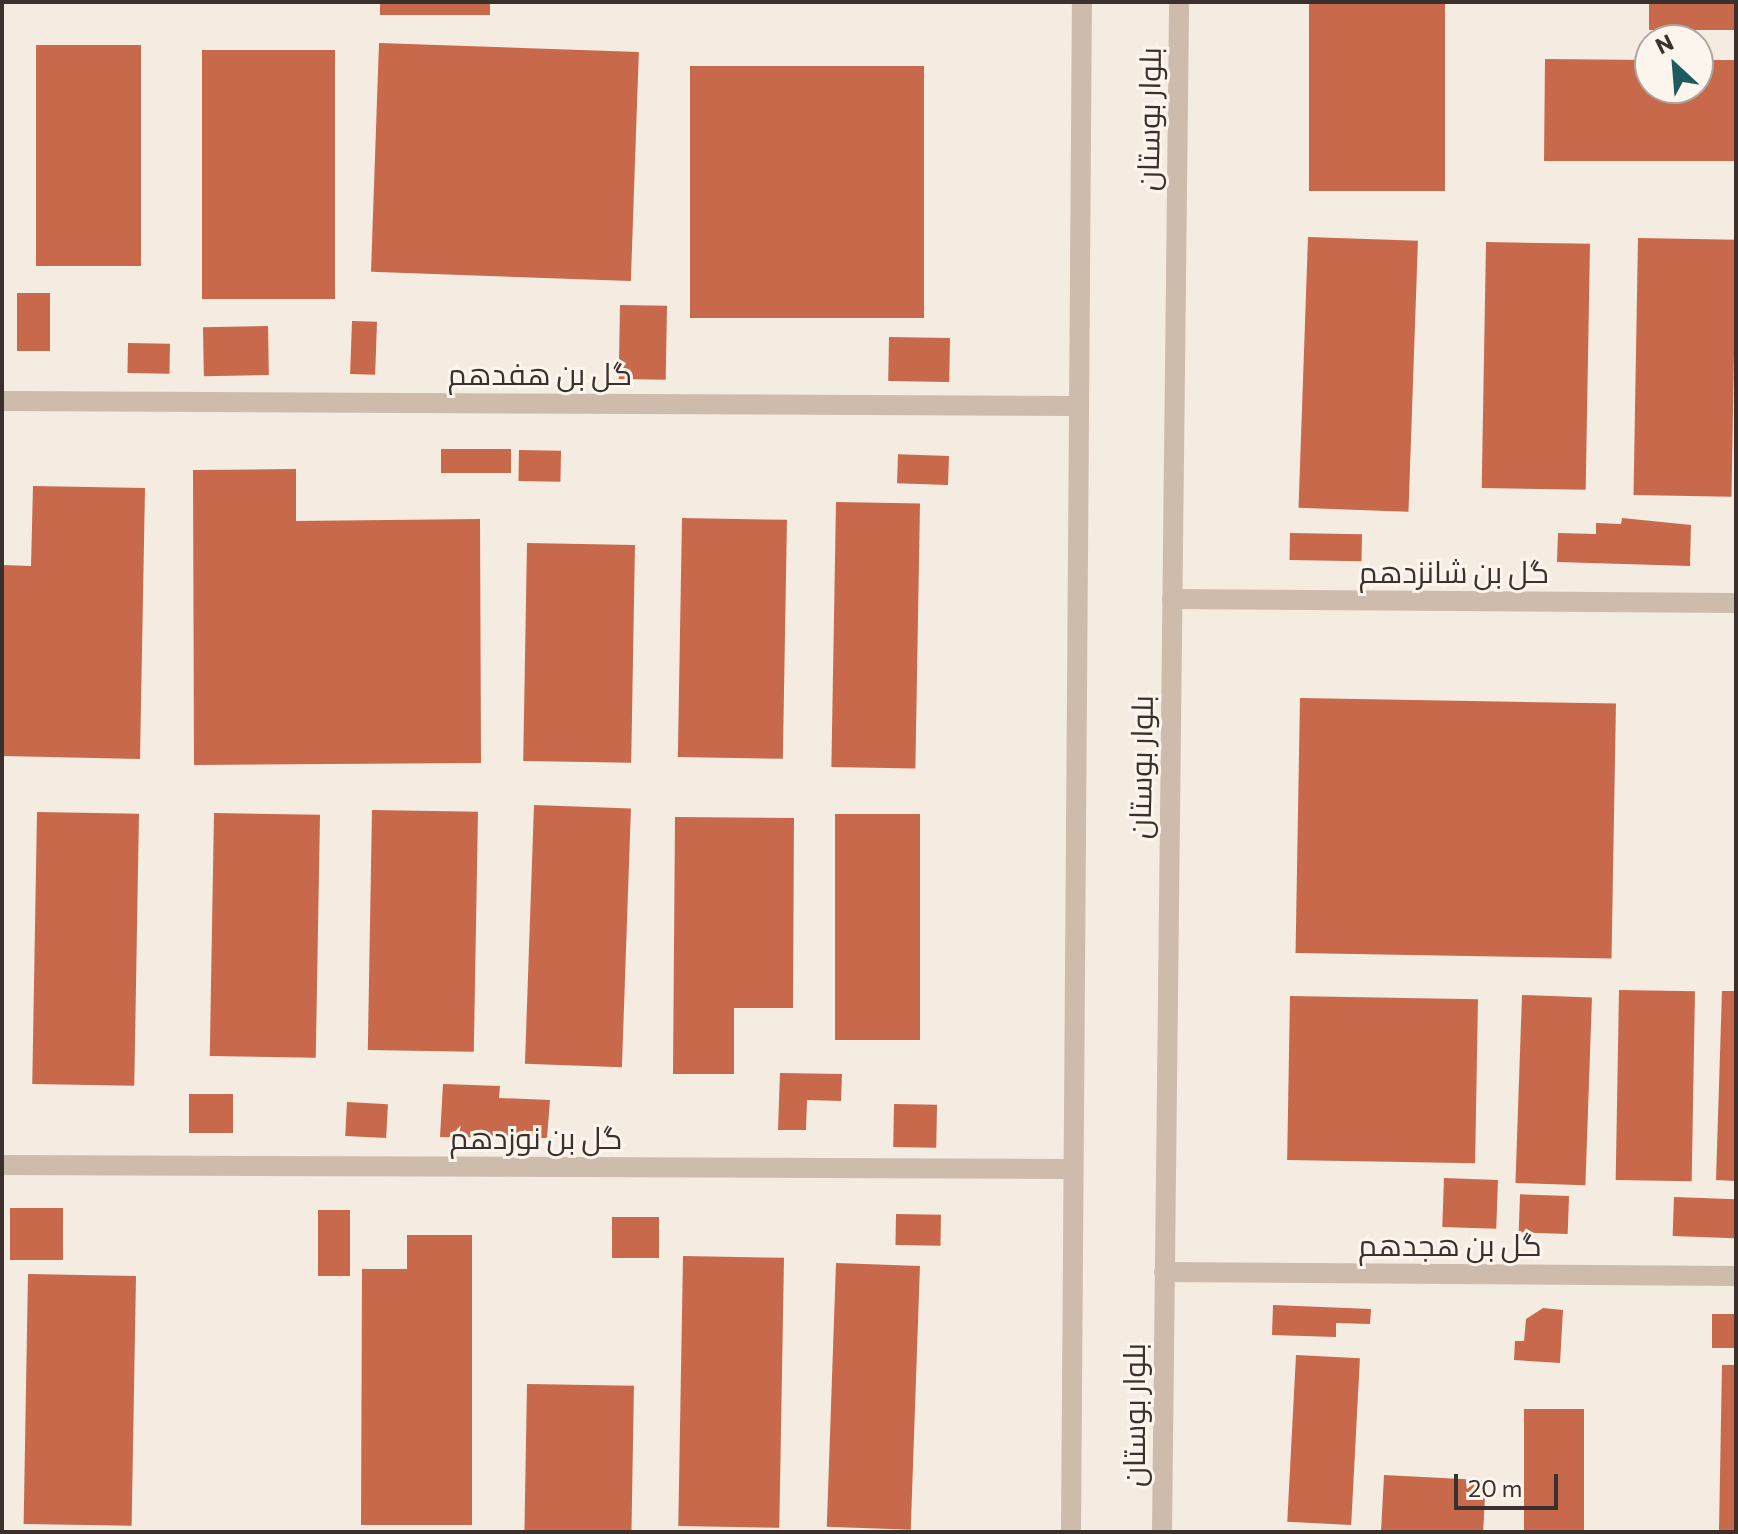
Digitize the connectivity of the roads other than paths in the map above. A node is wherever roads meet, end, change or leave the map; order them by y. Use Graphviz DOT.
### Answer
graph roads {
  1 [pos="1082,2"];
  2 [pos="1179,2"];
  3 [pos="2,401"];
  4 [pos="1077,406"];
  5 [pos="1172,599"];
  6 [pos="1736,603"];
  7 [pos="2,1165"];
  8 [pos="1070,1169"];
  9 [pos="1164,1272"];
  10 [pos="1736,1276"];
  11 [pos="1071,1532"];
  12 [pos="1162,1532"];
  1 -- 4 [label="street, بلوار بوستان"];
  2 -- 5 [label="street, بلوار بوستان"];
  3 -- 4 [label="street, گل بن هفدهم"];
  4 -- 8 [label="street, بلوار بوستان"];
  5 -- 6 [label="street, گل بن شانزدهم"];
  5 -- 9 [label="street, بلوار بوستان"];
  7 -- 8 [label="street, گل بن نوزدهم"];
  8 -- 11 [label="street, بلوار بوستان"];
  9 -- 10 [label="street, گل بن هجدهم"];
  9 -- 12 [label="street, بلوار بوستان"];
}
